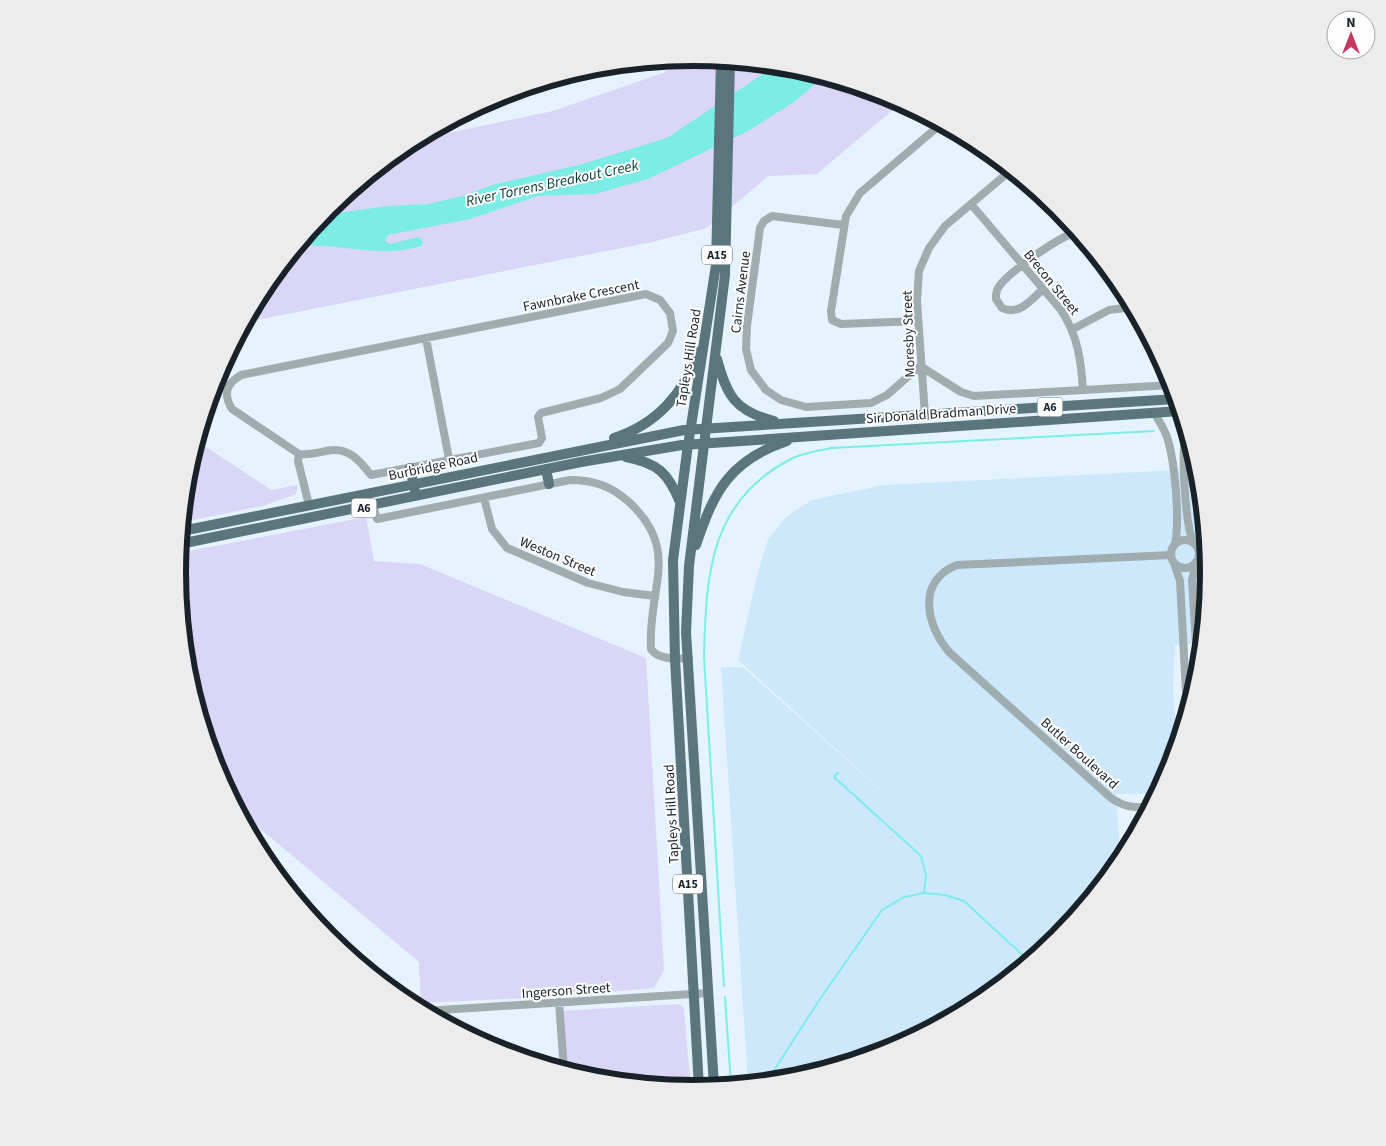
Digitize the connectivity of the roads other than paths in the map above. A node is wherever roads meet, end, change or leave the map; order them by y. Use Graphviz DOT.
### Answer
graph roads {
  1 [pos="721,67"];
  2 [pos="730,67"];
  3 [pos="936,129"];
  4 [pos="724,170"];
  5 [pos="1006,175"];
  6 [pos="971,204"];
  7 [pos="843,225"];
  8 [pos="1070,235"];
  9 [pos="1022,266"];
  10 [pos="1043,289"];
  11 [pos="1125,308"];
  12 [pos="918,321"];
  13 [pos="1073,329"];
  14 [pos="706,336"];
  15 [pos="426,338"];
  16 [pos="716,353"];
  17 [pos="920,366"];
  18 [pos="1164,385"];
  19 [pos="1083,390"];
  20 [pos="1169,399"];
  21 [pos="1173,412"];
  22 [pos="1154,413"];
  23 [pos="925,415"];
  24 [pos="782,423"];
  25 [pos="938,427"];
  26 [pos="706,428"];
  27 [pos="691,429"];
  28 [pos="903,429"];
  29 [pos="803,437"];
  30 [pos="704,443"];
  31 [pos="688,445"];
  32 [pos="598,448"];
  33 [pos="1184,451"];
  34 [pos="299,454"];
  35 [pos="618,455"];
  36 [pos="449,460"];
  37 [pos="410,468"];
  38 [pos="546,469"];
  39 [pos="549,484"];
  40 [pos="414,485"];
  41 [pos="416,497"];
  42 [pos="484,498"];
  43 [pos="680,503"];
  44 [pos="309,505"];
  45 [pos="373,506"];
  46 [pos="188,529"];
  47 [pos="1193,542"];
  48 [pos="187,543"];
  49 [pos="1175,544"];
  50 [pos="1199,549"];
  51 [pos="1171,555"];
  52 [pos="1199,556"];
  53 [pos="1196,562"];
  54 [pos="1174,563"];
  55 [pos="689,566"];
  56 [pos="655,596"];
  57 [pos="1195,635"];
  58 [pos="689,658"];
  59 [pos="675,659"];
  60 [pos="1186,689"];
  61 [pos="1142,807"];
  62 [pos="708,993"];
  63 [pos="694,994"];
  64 [pos="559,1002"];
  65 [pos="437,1010"];
  66 [pos="563,1062"];
  67 [pos="714,1079"];
  68 [pos="699,1080"];
  1 -- 4 [label="main road, Tapleys Hill Road / A15"];
  2 -- 4 [label="main road, Tapleys Hill Road / A15"];
  3 -- 7 [label="street"];
  4 -- 14 [label="main road, Tapleys Hill Road / A15"];
  4 -- 16 [label="main road, Tapleys Hill Road / A15"];
  5 -- 6 [label="street, Moresby Street"];
  6 -- 9 [label="street, Brecon Street"];
  6 -- 12 [label="street, Moresby Street"];
  7 -- 12 [label="street"];
  7 -- 17 [label="street, Cairns Avenue"];
  8 -- 9 [label="street"];
  9 -- 10 [label="street, Brecon Street"];
  9 -- 10 [label="street"];
  10 -- 13 [label="street, Brecon Street"];
  11 -- 13 [label="street"];
  12 -- 17 [label="street, Moresby Street"];
  13 -- 19 [label="street, Brecon Street"];
  14 -- 27 [label="main road, Tapleys Hill Road / A15"];
  14 -- 32 [label="main road"];
  15 -- 34 [label="street, Fawnbrake Crescent"];
  15 -- 36 [label="street"];
  15 -- 36 [label="street, Fawnbrake Crescent"];
  16 -- 24 [label="main road"];
  16 -- 26 [label="main road, Tapleys Hill Road / A15"];
  17 -- 19 [label="street, Sir Donald Bradman Drive"];
  17 -- 23 [label="street, Moresby Street"];
  18 -- 19 [label="street, Sir Donald Bradman Drive"];
  20 -- 23 [label="main road, Sir Donald Bradman Drive / A6"];
  21 -- 22 [label="main road, Sir Donald Bradman Drive / A6"];
  22 -- 25 [label="main road, Sir Donald Bradman Drive / A6"];
  22 -- 49 [label="street"];
  23 -- 24 [label="main road, Sir Donald Bradman Drive / A6"];
  23 -- 25 [label="main road"];
  23 -- 28 [label="main road"];
  24 -- 26 [label="main road, Sir Donald Bradman Drive / A6"];
  25 -- 28 [label="main road, Sir Donald Bradman Drive / A6"];
  26 -- 27 [label="main road, A6"];
  26 -- 30 [label="main road, Tapleys Hill Road / A15"];
  27 -- 31 [label="main road, Tapleys Hill Road / A15"];
  27 -- 32 [label="main road, Burbridge Road / A6"];
  28 -- 29 [label="main road, Sir Donald Bradman Drive / A6"];
  29 -- 30 [label="main road, Sir Donald Bradman Drive / A6"];
  29 -- 55 [label="main road"];
  30 -- 31 [label="main road, A6"];
  30 -- 55 [label="main road, Tapleys Hill Road / A15"];
  31 -- 35 [label="main road, Burbridge Road / A6"];
  31 -- 43 [label="main road, Tapleys Hill Road / A15"];
  32 -- 40 [label="main road, Burbridge Road / A6"];
  33 -- 47 [label="street"];
  34 -- 37 [label="street, Fawnbrake Crescent"];
  34 -- 44 [label="street"];
  35 -- 38 [label="main road, Burbridge Road / A6"];
  35 -- 43 [label="main road"];
  36 -- 37 [label="street, Fawnbrake Crescent"];
  37 -- 40 [label="main road"];
  38 -- 39 [label="main road"];
  38 -- 41 [label="main road, Burbridge Road / A6"];
  39 -- 42 [label="street"];
  39 -- 56 [label="street"];
  40 -- 41 [label="main road"];
  40 -- 44 [label="main road, Burbridge Road / A6"];
  41 -- 45 [label="main road, Burbridge Road / A6"];
  42 -- 45 [label="street"];
  42 -- 56 [label="street, Weston Street"];
  43 -- 59 [label="main road, Tapleys Hill Road / A15"];
  44 -- 46 [label="main road, Burbridge Road / A6"];
  45 -- 48 [label="main road, Burbridge Road / A6"];
  47 -- 49 [label="street"];
  47 -- 50 [label="street"];
  49 -- 51 [label="street"];
  51 -- 54 [label="street"];
  51 -- 61 [label="street, Butler Boulevard"];
  52 -- 53 [label="street"];
  53 -- 54 [label="street"];
  53 -- 57 [label="street"];
  54 -- 60 [label="street"];
  55 -- 58 [label="main road, Tapleys Hill Road / A15"];
  56 -- 59 [label="street"];
  58 -- 59 [label="street"];
  58 -- 62 [label="main road, Tapleys Hill Road / A15"];
  59 -- 63 [label="main road, Tapleys Hill Road / A15"];
  62 -- 63 [label="street, Ingerson Street"];
  62 -- 67 [label="main road, Tapleys Hill Road / A15"];
  63 -- 64 [label="street, Ingerson Street"];
  63 -- 68 [label="main road, Tapleys Hill Road / A15"];
  64 -- 65 [label="street, Ingerson Street"];
  64 -- 66 [label="street"];
}
